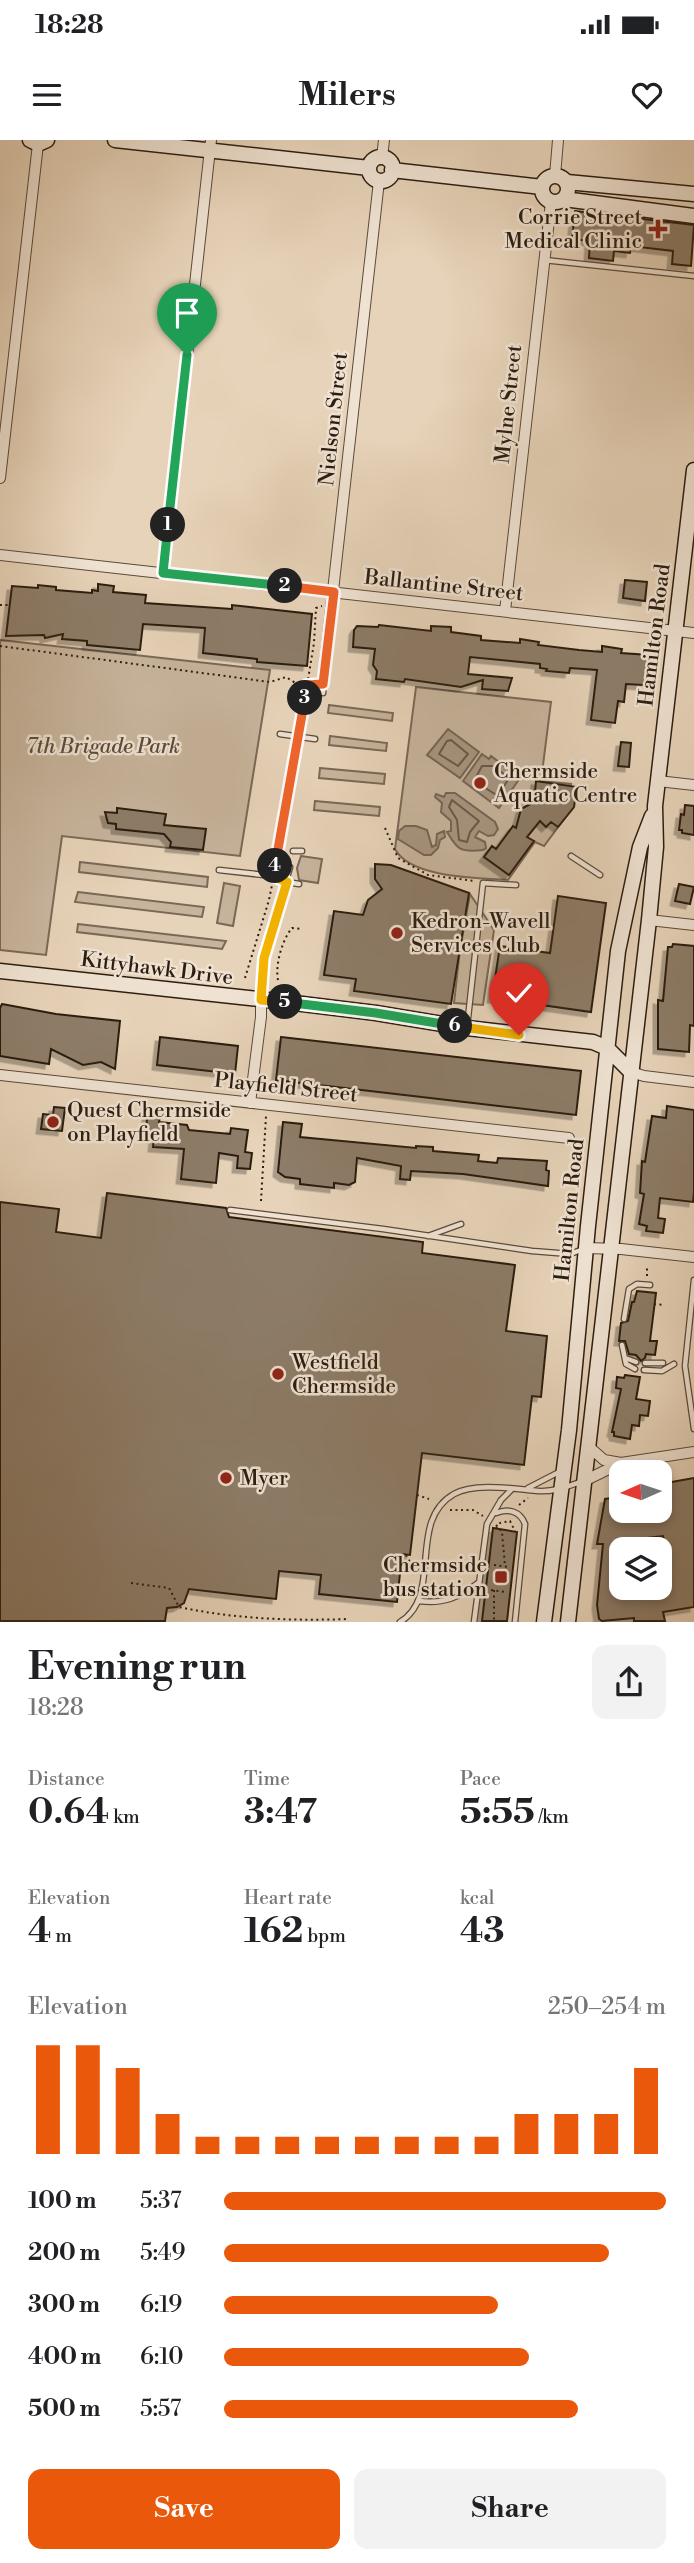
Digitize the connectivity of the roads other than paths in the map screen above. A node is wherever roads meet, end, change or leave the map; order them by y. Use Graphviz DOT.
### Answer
graph roads {
  1 [pos="115,140"];
  2 [pos="384,140"];
  3 [pos="558,140"];
  4 [pos="38,141"];
  5 [pos="210,145"];
  6 [pos="382,158"];
  7 [pos="369,168"];
  8 [pos="392,170"];
  9 [pos="561,179"];
  10 [pos="379,181"];
  11 [pos="542,187"];
  12 [pos="694,194"];
  13 [pos="557,201"];
  14 [pos="694,216"];
  15 [pos="543,260"];
  16 [pos="694,276"];
  17 [pos="694,470"];
  18 [pos="0,478"];
  19 [pos="0,555"];
  20 [pos="163,573"];
  21 [pos="334,592"];
  22 [pos="505,611"];
  23 [pos="676,630"];
  24 [pos="694,633"];
  25 [pos="325,662"];
  26 [pos="323,693"];
  27 [pos="280,734"];
  28 [pos="315,739"];
  29 [pos="659,781"];
  30 [pos="694,785"];
  31 [pos="655,806"];
  32 [pos="293,851"];
  33 [pos="302,851"];
  34 [pos="571,856"];
  35 [pos="290,867"];
  36 [pos="219,870"];
  37 [pos="600,875"];
  38 [pos="287,882"];
  39 [pos="299,884"];
  40 [pos="516,885"];
  41 [pos="649,920"];
  42 [pos="694,925"];
  43 [pos="0,971"];
  44 [pos="261,1000"];
  45 [pos="467,1028"];
  46 [pos="607,1048"];
  47 [pos="631,1072"];
  48 [pos="0,1075"];
  49 [pos="694,1082"];
  50 [pos="250,1103"];
  51 [pos="569,1138"];
  52 [pos="230,1210"];
  53 [pos="461,1224"];
  54 [pos="427,1237"];
  55 [pos="585,1248"];
  56 [pos="611,1249"];
  57 [pos="694,1257"];
  58 [pos="694,1280"];
  59 [pos="648,1284"];
  60 [pos="624,1320"];
  61 [pos="622,1345"];
  62 [pos="624,1358"];
  63 [pos="636,1362"];
  64 [pos="645,1363"];
  65 [pos="663,1363"];
  66 [pos="674,1364"];
  67 [pos="635,1369"];
  68 [pos="644,1370"];
  69 [pos="694,1429"];
  70 [pos="588,1446"];
  71 [pos="694,1452"];
  72 [pos="641,1460"];
  73 [pos="609,1461"];
  74 [pos="564,1469"];
  75 [pos="609,1469"];
  76 [pos="584,1481"];
  77 [pos="527,1488"];
  78 [pos="512,1489"];
  79 [pos="561,1489"];
  80 [pos="495,1513"];
  81 [pos="479,1583"];
  82 [pos="418,1601"];
  83 [pos="400,1622"];
  84 [pos="474,1622"];
  85 [pos="515,1622"];
  86 [pos="544,1622"];
  87 [pos="568,1622"];
  1 -- 5 [label="main road"];
  2 -- 6 [label="street"];
  3 -- 9 [label="street"];
  4 -- 18 [label="street"];
  5 -- 7 [label="main road"];
  5 -- 20 [label="street"];
  6 -- 7 [label="main road"];
  6 -- 8 [label="main road"];
  7 -- 10 [label="main road"];
  8 -- 10 [label="main road"];
  8 -- 11 [label="main road"];
  9 -- 11 [label="main road"];
  9 -- 12 [label="main road"];
  9 -- 13 [label="main road"];
  10 -- 21 [label="street, Nielson Street"];
  11 -- 13 [label="main road"];
  13 -- 14 [label="main road"];
  13 -- 15 [label="street, Mylne Street"];
  15 -- 16 [label="lane"];
  15 -- 22 [label="street, Mylne Street"];
  17 -- 23 [label="main road, Hamilton Road"];
  19 -- 20 [label="street, Ballantine Street"];
  20 -- 21 [label="street, Ballantine Street"];
  21 -- 22 [label="street, Ballantine Street"];
  21 -- 25 [label="street, Nielson Street"];
  22 -- 23 [label="street, Ballantine Street"];
  23 -- 24 [label="street, Ballantine Street"];
  23 -- 29 [label="main road, Hamilton Road"];
  25 -- 26 [label="lane"];
  27 -- 28 [label="lane"];
  29 -- 30 [label="street"];
  29 -- 31 [label="main road, Hamilton Road"];
  31 -- 41 [label="main road, Hamilton Road"];
  31 -- 46 [label="main road, Hamilton Road"];
  32 -- 33 [label="lane"];
  34 -- 37 [label="lane"];
  35 -- 38 [label="lane"];
  36 -- 38 [label="lane"];
  38 -- 39 [label="lane"];
  38 -- 44 [label="lane"];
  40 -- 45 [label="lane"];
  41 -- 42 [label="street"];
  41 -- 47 [label="main road, Hamilton Road"];
  43 -- 44 [label="main road, Kittyhawk Drive"];
  44 -- 45 [label="main road, Kittyhawk Drive"];
  44 -- 50 [label="street"];
  45 -- 46 [label="main road, Kittyhawk Drive"];
  46 -- 47 [label="main road"];
  46 -- 55 [label="main road, Hamilton Road"];
  47 -- 49 [label="street"];
  47 -- 56 [label="main road, Hamilton Road"];
  48 -- 50 [label="street, Playfield Street"];
  50 -- 51 [label="street, Playfield Street"];
  52 -- 54 [label="lane"];
  53 -- 54 [label="lane"];
  54 -- 55 [label="lane"];
  55 -- 56 [label="street"];
  55 -- 74 [label="main road, Hamilton Road"];
  56 -- 57 [label="street"];
  56 -- 70 [label="main road, Hamilton Road"];
  58 -- 69 [label="lane"];
  59 -- 60 [label="lane"];
  61 -- 62 [label="lane"];
  62 -- 63 [label="lane"];
  62 -- 67 [label="lane"];
  64 -- 65 [label="lane"];
  66 -- 68 [label="lane"];
  70 -- 73 [label="street"];
  70 -- 76 [label="main road, Hamilton Road"];
  71 -- 72 [label="street"];
  74 -- 77 [label="lane"];
  74 -- 79 [label="main road, Hamilton Road"];
  75 -- 76 [label="street"];
  76 -- 79 [label="lane"];
  76 -- 87 [label="main road, Hamilton Road"];
  77 -- 78 [label="lane"];
  77 -- 79 [label="lane"];
  78 -- 80 [label="lane"];
  78 -- 82 [label="lane"];
  79 -- 86 [label="main road, Hamilton Road"];
  80 -- 81 [label="lane"];
  80 -- 85 [label="lane"];
  81 -- 82 [label="lane"];
  81 -- 84 [label="lane"];
  82 -- 83 [label="lane"];
}
